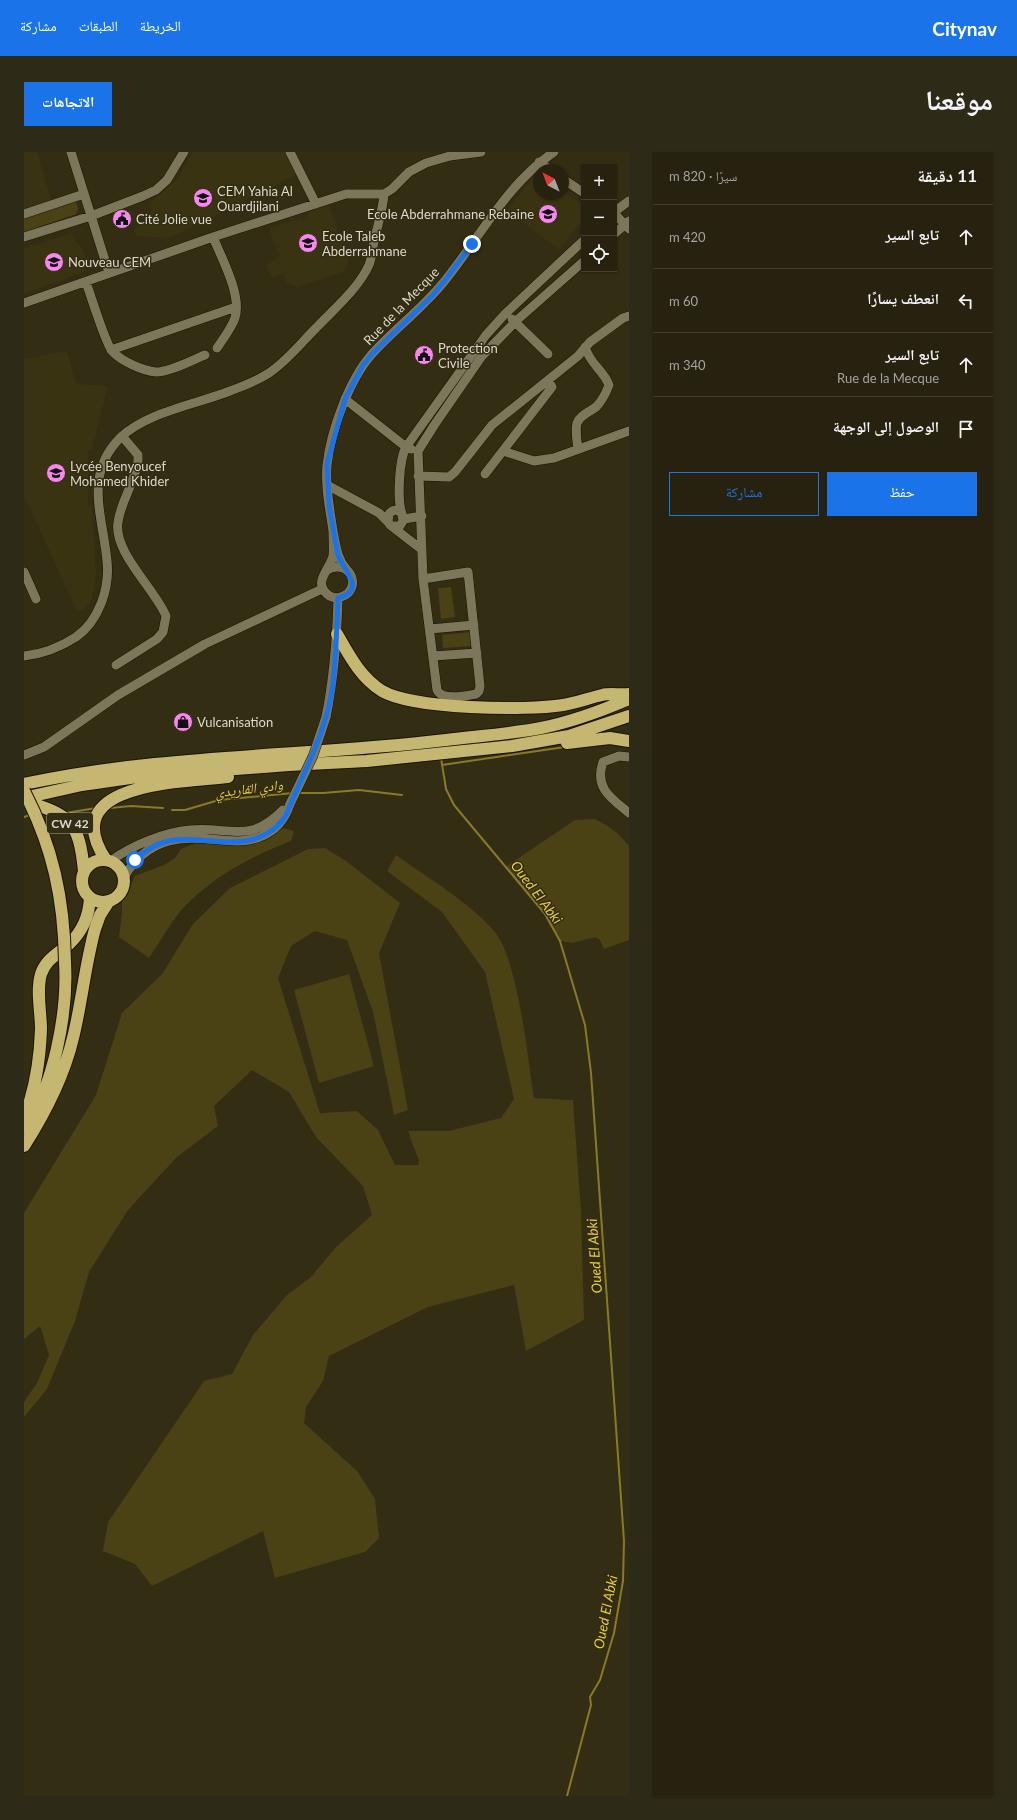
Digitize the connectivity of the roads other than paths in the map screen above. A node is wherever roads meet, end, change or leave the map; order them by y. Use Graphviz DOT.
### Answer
graph roads {
  1 [pos="71,152"];
  2 [pos="290,152"];
  3 [pos="481,152"];
  4 [pos="554,152"];
  5 [pos="180,154"];
  6 [pos="539,162"];
  7 [pos="542,164"];
  8 [pos="569,183"];
  9 [pos="581,191"];
  10 [pos="84,194"];
  11 [pos="384,194"];
  12 [pos="629,201"];
  13 [pos="316,204"];
  14 [pos="617,211"];
  15 [pos="24,214"];
  16 [pos="617,215"];
  17 [pos="91,216"];
  18 [pos="628,224"];
  19 [pos="617,232"];
  20 [pos="24,237"];
  21 [pos="213,238"];
  22 [pos="581,243"];
  23 [pos="581,264"];
  24 [pos="109,273"];
  25 [pos="86,282"];
  26 [pos="24,303"];
  27 [pos="236,307"];
  28 [pos="505,314"];
  29 [pos="629,316"];
  30 [pos="516,321"];
  31 [pos="585,347"];
  32 [pos="217,348"];
  33 [pos="111,350"];
  34 [pos="548,354"];
  35 [pos="205,356"];
  36 [pos="548,380"];
  37 [pos="443,393"];
  38 [pos="345,399"];
  39 [pos="452,400"];
  40 [pos="629,431"];
  41 [pos="122,436"];
  42 [pos="406,447"];
  43 [pos="578,448"];
  44 [pos="418,451"];
  45 [pos="503,451"];
  46 [pos="485,474"];
  47 [pos="418,476"];
  48 [pos="327,485"];
  49 [pos="399,502"];
  50 [pos="392,511"];
  51 [pos="379,513"];
  52 [pos="403,516"];
  53 [pos="422,516"];
  54 [pos="390,524"];
  55 [pos="333,531"];
  56 [pos="421,549"];
  57 [pos="327,570"];
  58 [pos="347,570"];
  59 [pos="24,572"];
  60 [pos="423,579"];
  61 [pos="322,589"];
  62 [pos="338,598"];
  63 [pos="36,599"];
  64 [pos="474,625"];
  65 [pos="430,629"];
  66 [pos="337,634"];
  67 [pos="477,653"];
  68 [pos="24,656"];
  69 [pos="433,656"];
  70 [pos="116,665"];
  71 [pos="629,694"];
  72 [pos="629,699"];
  73 [pos="629,716"];
  74 [pos="629,741"];
  75 [pos="24,755"];
  76 [pos="407,757"];
  77 [pos="629,757"];
  78 [pos="261,767"];
  79 [pos="24,784"];
  80 [pos="24,791"];
  81 [pos="24,798"];
  82 [pos="24,801"];
  83 [pos="290,804"];
  84 [pos="629,813"];
  85 [pos="108,860"];
  86 [pos="84,871"];
  87 [pos="124,877"];
  88 [pos="90,898"];
  89 [pos="109,901"];
  90 [pos="29,1116"];
  91 [pos="24,1128"];
  92 [pos="26,1144"];
  1 -- 10 [label="street"];
  2 -- 13 [label="street"];
  3 -- 11 [label="street"];
  4 -- 6 [label="street, Rue de la Mecque"];
  5 -- 17 [label="street"];
  6 -- 7 [label="street"];
  6 -- 38 [label="street, Rue de la Mecque"];
  8 -- 9 [label="street"];
  10 -- 15 [label="street"];
  10 -- 17 [label="street"];
  11 -- 13 [label="street"];
  11 -- 41 [label="street"];
  12 -- 14 [label="street"];
  13 -- 21 [label="street"];
  16 -- 18 [label="street"];
  17 -- 20 [label="street"];
  17 -- 24 [label="street"];
  18 -- 19 [label="street"];
  21 -- 24 [label="street"];
  21 -- 27 [label="street"];
  22 -- 28 [label="street"];
  23 -- 30 [label="street"];
  24 -- 25 [label="street"];
  25 -- 26 [label="street"];
  25 -- 33 [label="street"];
  27 -- 32 [label="street"];
  27 -- 33 [label="street"];
  28 -- 30 [label="street"];
  28 -- 37 [label="street"];
  29 -- 31 [label="street"];
  30 -- 34 [label="street"];
  30 -- 39 [label="street"];
  31 -- 36 [label="street"];
  31 -- 43 [label="street"];
  33 -- 35 [label="street"];
  36 -- 45 [label="street"];
  36 -- 47 [label="street"];
  37 -- 39 [label="street"];
  37 -- 42 [label="street"];
  38 -- 42 [label="street"];
  38 -- 48 [label="street, Rue de la Mecque"];
  39 -- 44 [label="street"];
  40 -- 43 [label="street"];
  41 -- 68 [label="street"];
  41 -- 70 [label="street"];
  42 -- 44 [label="street"];
  42 -- 49 [label="street"];
  43 -- 45 [label="street"];
  44 -- 47 [label="street"];
  45 -- 46 [label="street"];
  47 -- 53 [label="street"];
  48 -- 51 [label="street"];
  48 -- 55 [label="street, Rue de la Mecque"];
  49 -- 50 [label="street"];
  49 -- 52 [label="street"];
  50 -- 51 [label="street"];
  50 -- 52 [label="street"];
  50 -- 54 [label="street"];
  51 -- 54 [label="street"];
  52 -- 53 [label="street"];
  52 -- 54 [label="street"];
  53 -- 56 [label="street"];
  54 -- 56 [label="street"];
  55 -- 57 [label="street"];
  55 -- 58 [label="street"];
  56 -- 60 [label="street"];
  57 -- 58 [label="street"];
  57 -- 61 [label="street"];
  58 -- 62 [label="street"];
  59 -- 63 [label="street"];
  60 -- 64 [label="street"];
  60 -- 65 [label="street"];
  61 -- 62 [label="street"];
  61 -- 75 [label="street"];
  62 -- 66 [label="street"];
  64 -- 65 [label="street"];
  64 -- 67 [label="street"];
  65 -- 69 [label="street"];
  66 -- 71 [label="highway"];
  66 -- 83 [label="street, bridge"];
  67 -- 69 [label="street"];
  67 -- 69 [label="street"];
  72 -- 79 [label="highway"];
  73 -- 76 [label="highway"];
  74 -- 76 [label="highway"];
  76 -- 78 [label="highway"];
  77 -- 84 [label="street"];
  78 -- 81 [label="highway"];
  78 -- 85 [label="highway"];
  80 -- 90 [label="highway, bridge"];
  82 -- 86 [label="highway, CW 42"];
  83 -- 85 [label="street"];
  83 -- 87 [label="street"];
  85 -- 86 [label="highway"];
  85 -- 87 [label="highway"];
  86 -- 88 [label="highway"];
  87 -- 89 [label="highway"];
  88 -- 89 [label="highway"];
  88 -- 90 [label="highway"];
  89 -- 92 [label="highway"];
  90 -- 91 [label="highway"];
  90 -- 92 [label="highway"];
}
